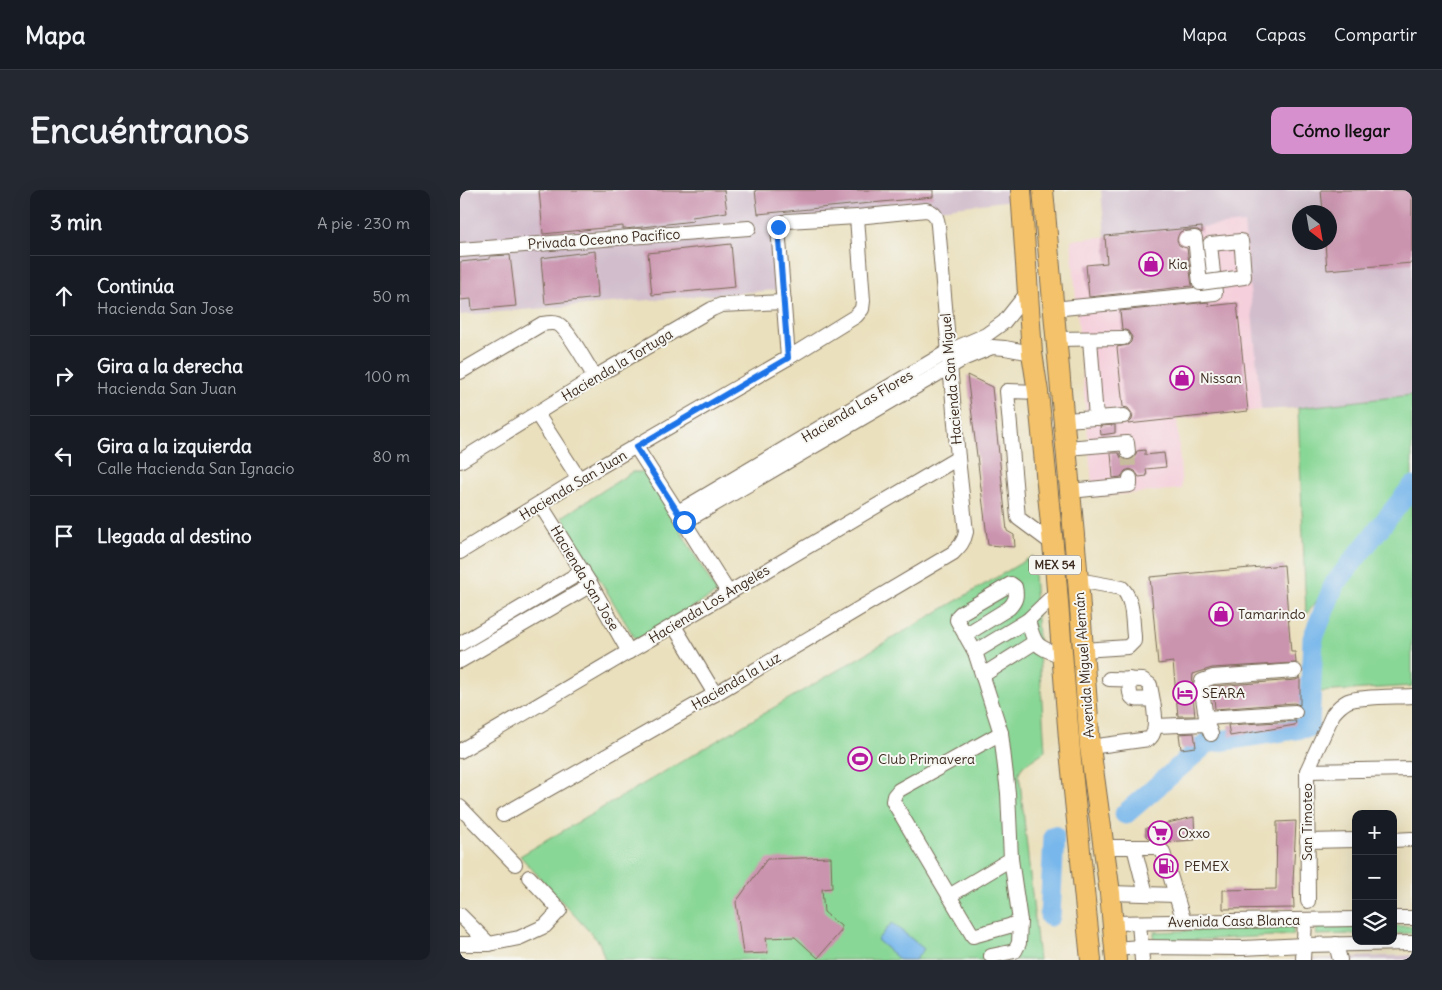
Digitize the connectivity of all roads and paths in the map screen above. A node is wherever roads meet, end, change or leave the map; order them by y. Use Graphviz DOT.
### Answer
graph roads {
  1 [pos="1021,190"];
  2 [pos="1043,190"];
  3 [pos="857,217"];
  4 [pos="749,228"];
  5 [pos="1186,239"];
  6 [pos="460,250"];
  7 [pos="1028,292"];
  8 [pos="784,302"];
  9 [pos="1053,309"];
  10 [pos="1090,338"];
  11 [pos="1123,338"];
  12 [pos="1056,339"];
  13 [pos="1032,353"];
  14 [pos="788,358"];
  15 [pos="949,358"];
  16 [pos="460,372"];
  17 [pos="595,377"];
  18 [pos="1038,392"];
  19 [pos="537,414"];
  20 [pos="1124,416"];
  21 [pos="1096,418"];
  22 [pos="1064,420"];
  23 [pos="636,447"];
  24 [pos="1066,448"];
  25 [pos="1128,452"];
  26 [pos="958,458"];
  27 [pos="460,461"];
  28 [pos="1130,478"];
  29 [pos="579,479"];
  30 [pos="1070,491"];
  31 [pos="540,504"];
  32 [pos="681,517"];
  33 [pos="965,539"];
  34 [pos="1053,544"];
  35 [pos="460,552"];
  36 [pos="583,571"];
  37 [pos="1078,580"];
  38 [pos="591,585"];
  39 [pos="728,592"];
  40 [pos="1057,592"];
  41 [pos="1028,620"];
  42 [pos="674,626"];
  43 [pos="481,630"];
  44 [pos="965,635"];
  45 [pos="1035,642"];
  46 [pos="460,644"];
  47 [pos="489,644"];
  48 [pos="1083,650"];
  49 [pos="629,652"];
  50 [pos="976,652"];
  51 [pos="1062,656"];
  52 [pos="460,661"];
  53 [pos="1295,671"];
  54 [pos="983,675"];
  55 [pos="1109,679"];
  56 [pos="715,694"];
  57 [pos="1412,696"];
  58 [pos="1295,712"];
  59 [pos="1155,726"];
  60 [pos="1208,726"];
  61 [pos="1001,733"];
  62 [pos="1090,747"];
  63 [pos="460,751"];
  64 [pos="1412,769"];
  65 [pos="1307,772"];
  66 [pos="460,807"];
  67 [pos="503,815"];
  68 [pos="1412,839"];
  69 [pos="1352,840"];
  70 [pos="1397,840"];
  71 [pos="1307,841"];
  72 [pos="1103,846"];
  73 [pos="1134,847"];
  74 [pos="1011,859"];
  75 [pos="515,864"];
  76 [pos="529,878"];
  77 [pos="1110,893"];
  78 [pos="1146,894"];
  79 [pos="949,896"];
  80 [pos="1176,896"];
  81 [pos="1308,900"];
  82 [pos="460,915"];
  83 [pos="1397,918"];
  84 [pos="1412,918"];
  85 [pos="1352,919"];
  86 [pos="1305,920"];
  87 [pos="1020,921"];
  88 [pos="1184,922"];
  89 [pos="1112,923"];
  90 [pos="1139,923"];
  91 [pos="973,936"];
  92 [pos="1412,943"];
  93 [pos="460,944"];
  94 [pos="489,944"];
  95 [pos="1336,944"];
  96 [pos="1304,945"];
  97 [pos="1141,953"];
  98 [pos="1243,954"];
  99 [pos="1116,955"];
  100 [pos="991,958"];
  101 [pos="1091,960"];
  102 [pos="1303,960"];
  103 [pos="1340,960"];
  1 -- 7 [label="highway, Avenida Miguel Alemán / MEX 54"];
  2 -- 9 [label="highway, Avenida Miguel Alemán / MEX 54"];
  3 -- 8 [label="street"];
  3 -- 14 [label="street, Hacienda San Juan"];
  3 -- 15 [label="street, Hacienda San Miguel"];
  4 -- 6 [label="street, Privada Oceano Pacifico"];
  5 -- 9 [label="street, bridge"];
  7 -- 13 [label="highway, Avenida Miguel Alemán / MEX 54"];
  7 -- 15 [label="street, Hacienda Las Flores"];
  8 -- 14 [label="street"];
  8 -- 17 [label="street, Hacienda la Tortuga"];
  9 -- 12 [label="highway, Avenida Miguel Alemán / MEX 54"];
  10 -- 11 [label="street"];
  10 -- 12 [label="street"];
  10 -- 21 [label="street"];
  12 -- 22 [label="highway, Avenida Miguel Alemán / MEX 54"];
  13 -- 15 [label="street, Hacienda Las Flores"];
  13 -- 18 [label="highway, Avenida Miguel Alemán / MEX 54"];
  14 -- 23 [label="street, Hacienda San Juan"];
  15 -- 26 [label="street, Hacienda San Miguel"];
  15 -- 32 [label="street, Hacienda Las Flores"];
  16 -- 17 [label="street"];
  17 -- 19 [label="street, Hacienda la Tortuga"];
  18 -- 34 [label="highway, Avenida Miguel Alemán / MEX 54"];
  18 -- 34 [label="street"];
  19 -- 27 [label="street, Hacienda la Tortuga"];
  19 -- 29 [label="street"];
  20 -- 21 [label="street"];
  21 -- 22 [label="street"];
  22 -- 24 [label="highway, Avenida Miguel Alemán / MEX 54"];
  23 -- 29 [label="street, Hacienda San Juan"];
  23 -- 32 [label="street"];
  24 -- 25 [label="street"];
  24 -- 30 [label="highway, Avenida Miguel Alemán / MEX 54"];
  26 -- 33 [label="street, Hacienda San Miguel"];
  26 -- 39 [label="street, Hacienda Los Angeles"];
  28 -- 30 [label="street"];
  29 -- 31 [label="street, Hacienda San Juan"];
  30 -- 37 [label="highway, Avenida Miguel Alemán / MEX 54"];
  31 -- 35 [label="street, Hacienda San Juan"];
  31 -- 36 [label="street, Hacienda San Jose"];
  32 -- 39 [label="street"];
  33 -- 56 [label="street, Hacienda la Luz"];
  34 -- 40 [label="highway, Avenida Miguel Alemán / MEX 54"];
  36 -- 38 [label="street, Hacienda San Jose"];
  36 -- 43 [label="street"];
  37 -- 48 [label="highway, Avenida Miguel Alemán / MEX 54"];
  37 -- 48 [label="street"];
  38 -- 47 [label="street"];
  38 -- 49 [label="street, Hacienda San Jose"];
  39 -- 42 [label="street, Hacienda Los Angeles"];
  40 -- 41 [label="street"];
  40 -- 51 [label="highway, Avenida Miguel Alemán / MEX 54"];
  41 -- 45 [label="street"];
  41 -- 50 [label="street"];
  42 -- 49 [label="street, Hacienda Los Angeles"];
  42 -- 56 [label="street"];
  43 -- 46 [label="street"];
  43 -- 47 [label="street"];
  44 -- 50 [label="street"];
  45 -- 51 [label="street"];
  45 -- 54 [label="street"];
  47 -- 52 [label="street"];
  48 -- 62 [label="highway, Avenida Miguel Alemán / MEX 54"];
  49 -- 63 [label="street, Hacienda Los Angeles"];
  50 -- 54 [label="street"];
  51 -- 101 [label="highway, Avenida Miguel Alemán / MEX 54"];
  53 -- 60 [label="street"];
  54 -- 61 [label="street"];
  55 -- 59 [label="street"];
  56 -- 67 [label="street, Hacienda la Luz"];
  57 -- 65 [label="street, San Timoteo"];
  58 -- 60 [label="street"];
  59 -- 60 [label="street"];
  59 -- 62 [label="street"];
  61 -- 74 [label="street"];
  61 -- 79 [label="street"];
  62 -- 72 [label="highway, Avenida Miguel Alemán / MEX 54"];
  64 -- 65 [label="street"];
  65 -- 71 [label="street, San Timoteo"];
  66 -- 75 [label="street"];
  68 -- 70 [label="street"];
  69 -- 71 [label="street"];
  71 -- 81 [label="street, San Timoteo"];
  72 -- 73 [label="street"];
  72 -- 77 [label="highway, Avenida Miguel Alemán / MEX 54"];
  73 -- 78 [label="street"];
  73 -- 80 [label="street"];
  74 -- 79 [label="street"];
  74 -- 87 [label="street"];
  76 -- 94 [label="street"];
  77 -- 78 [label="street"];
  77 -- 89 [label="highway, Avenida Miguel Alemán / MEX 54"];
  78 -- 80 [label="street"];
  79 -- 91 [label="street"];
  80 -- 88 [label="street"];
  82 -- 94 [label="street"];
  83 -- 84 [label="street"];
  85 -- 86 [label="street, Avenida Casa Blanca"];
  86 -- 88 [label="street, Avenida Casa Blanca"];
  86 -- 96 [label="street"];
  87 -- 91 [label="street"];
  87 -- 100 [label="street"];
  88 -- 90 [label="street, Avenida Casa Blanca"];
  89 -- 90 [label="street, Avenida Casa Blanca"];
  89 -- 99 [label="highway, Avenida Miguel Alemán / MEX 54"];
  90 -- 97 [label="street"];
  91 -- 100 [label="street"];
  92 -- 95 [label="street, Avenida Casa Blanca"];
  93 -- 94 [label="street"];
  95 -- 96 [label="street, Avenida Casa Blanca"];
  95 -- 103 [label="street"];
  96 -- 98 [label="street, Avenida Casa Blanca"];
  96 -- 102 [label="street"];
  97 -- 98 [label="street, Avenida Casa Blanca"];
  97 -- 99 [label="street, Avenida Casa Blanca"];
}
